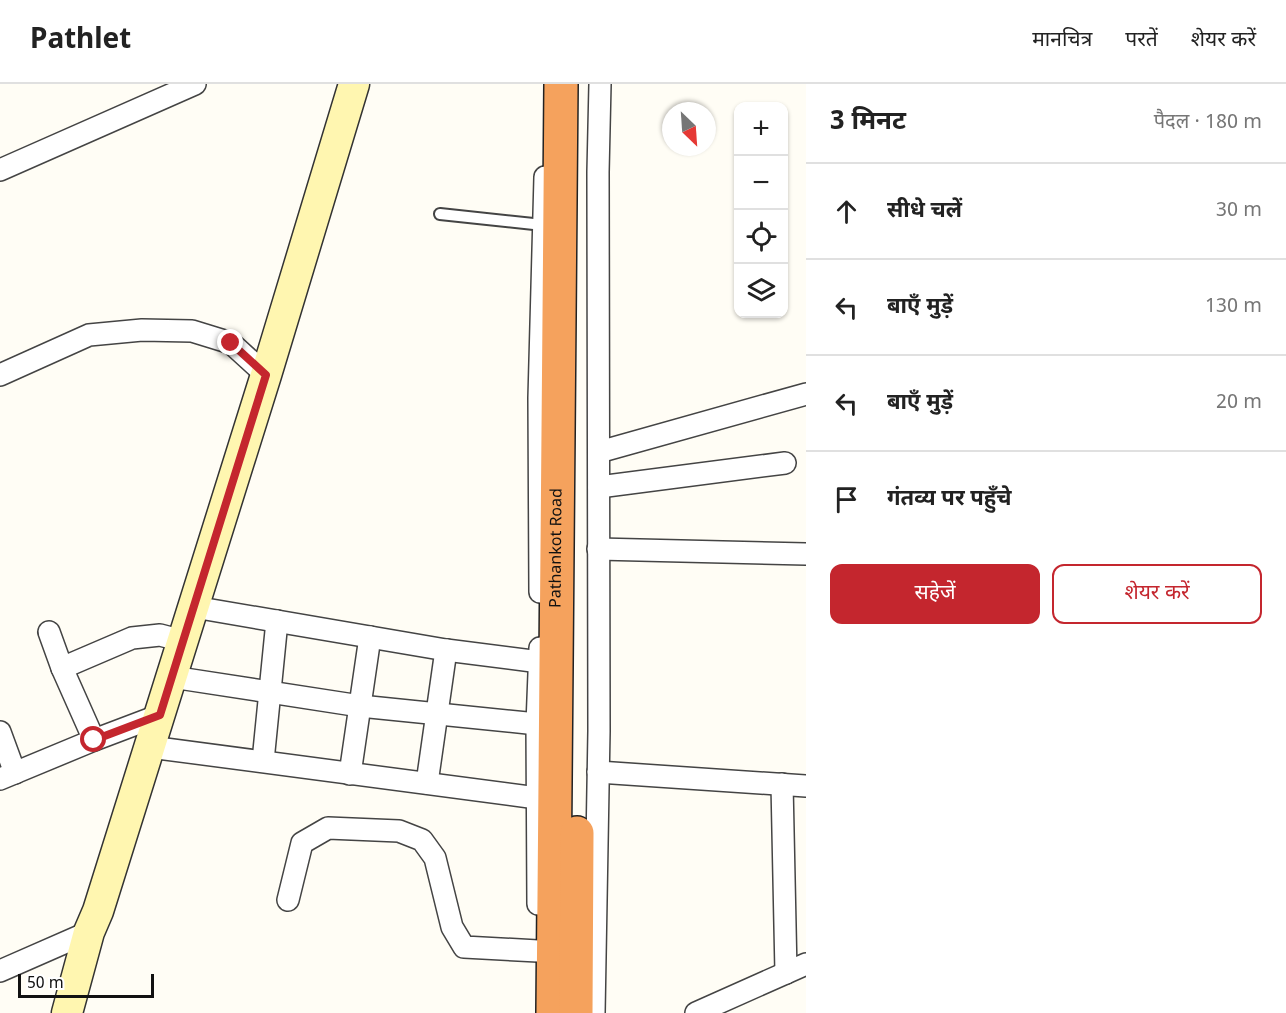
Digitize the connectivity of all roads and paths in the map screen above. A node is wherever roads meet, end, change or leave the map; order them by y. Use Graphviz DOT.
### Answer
graph roads {
  1 [pos="195,84"];
  2 [pos="354,84"];
  3 [pos="546,84"];
  4 [pos="561,84"];
  5 [pos="581,84"];
  6 [pos="600,84"];
  7 [pos="0,170"];
  8 [pos="440,214"];
  9 [pos="543,225"];
  10 [pos="0,375"];
  11 [pos="266,375"];
  12 [pos="806,394"];
  13 [pos="599,452"];
  14 [pos="785,463"];
  15 [pos="598,488"];
  16 [pos="598,549"];
  17 [pos="806,554"];
  18 [pos="194,607"];
  19 [pos="277,621"];
  20 [pos="49,632"];
  21 [pos="370,637"];
  22 [pos="183,641"];
  23 [pos="446,650"];
  24 [pos="540,662"];
  25 [pos="62,669"];
  26 [pos="171,677"];
  27 [pos="270,692"];
  28 [pos="360,706"];
  29 [pos="438,714"];
  30 [pos="160,715"];
  31 [pos="537,724"];
  32 [pos="0,732"];
  33 [pos="94,740"];
  34 [pos="150,747"];
  35 [pos="263,761"];
  36 [pos="598,772"];
  37 [pos="350,774"];
  38 [pos="8,776"];
  39 [pos="427,783"];
  40 [pos="782,784"];
  41 [pos="806,786"];
  42 [pos="537,798"];
  43 [pos="288,900"];
  44 [pos="89,933"];
  45 [pos="538,951"];
  46 [pos="806,964"];
  47 [pos="0,971"];
  48 [pos="786,973"];
  49 [pos="67,1013"];
  50 [pos="538,1013"];
  51 [pos="553,1013"];
  52 [pos="576,1013"];
  53 [pos="594,1013"];
  54 [pos="696,1013"];
  1 -- 7 [label="street"];
  2 -- 11 [label="street"];
  3 -- 9 [label="street"];
  4 -- 51 [label="highway, Pathankot Road"];
  5 -- 52 [label="highway"];
  6 -- 13 [label="street"];
  8 -- 9 [label="lane"];
  9 -- 24 [label="street"];
  10 -- 11 [label="street"];
  11 -- 18 [label="street"];
  12 -- 13 [label="street"];
  13 -- 15 [label="street"];
  14 -- 15 [label="street"];
  15 -- 16 [label="street"];
  16 -- 17 [label="street"];
  16 -- 36 [label="street"];
  18 -- 19 [label="street"];
  18 -- 22 [label="street"];
  19 -- 21 [label="street"];
  19 -- 27 [label="street"];
  20 -- 25 [label="street"];
  21 -- 23 [label="street"];
  21 -- 28 [label="street"];
  22 -- 25 [label="street"];
  22 -- 26 [label="street"];
  23 -- 24 [label="street"];
  23 -- 29 [label="street"];
  24 -- 31 [label="street"];
  25 -- 33 [label="street"];
  26 -- 27 [label="street"];
  26 -- 30 [label="street"];
  27 -- 28 [label="street"];
  27 -- 35 [label="street"];
  28 -- 29 [label="street"];
  28 -- 37 [label="street"];
  29 -- 31 [label="street"];
  29 -- 39 [label="street"];
  30 -- 33 [label="street"];
  30 -- 34 [label="street"];
  31 -- 42 [label="street"];
  32 -- 38 [label="street"];
  33 -- 38 [label="street"];
  34 -- 35 [label="street"];
  34 -- 44 [label="street"];
  35 -- 37 [label="street"];
  36 -- 40 [label="street"];
  36 -- 53 [label="street"];
  37 -- 39 [label="street"];
  39 -- 42 [label="street"];
  40 -- 41 [label="street"];
  40 -- 48 [label="street"];
  42 -- 45 [label="street"];
  43 -- 45 [label="street"];
  44 -- 47 [label="street"];
  44 -- 49 [label="street"];
  45 -- 50 [label="street"];
  46 -- 48 [label="street"];
  48 -- 54 [label="street"];
}
